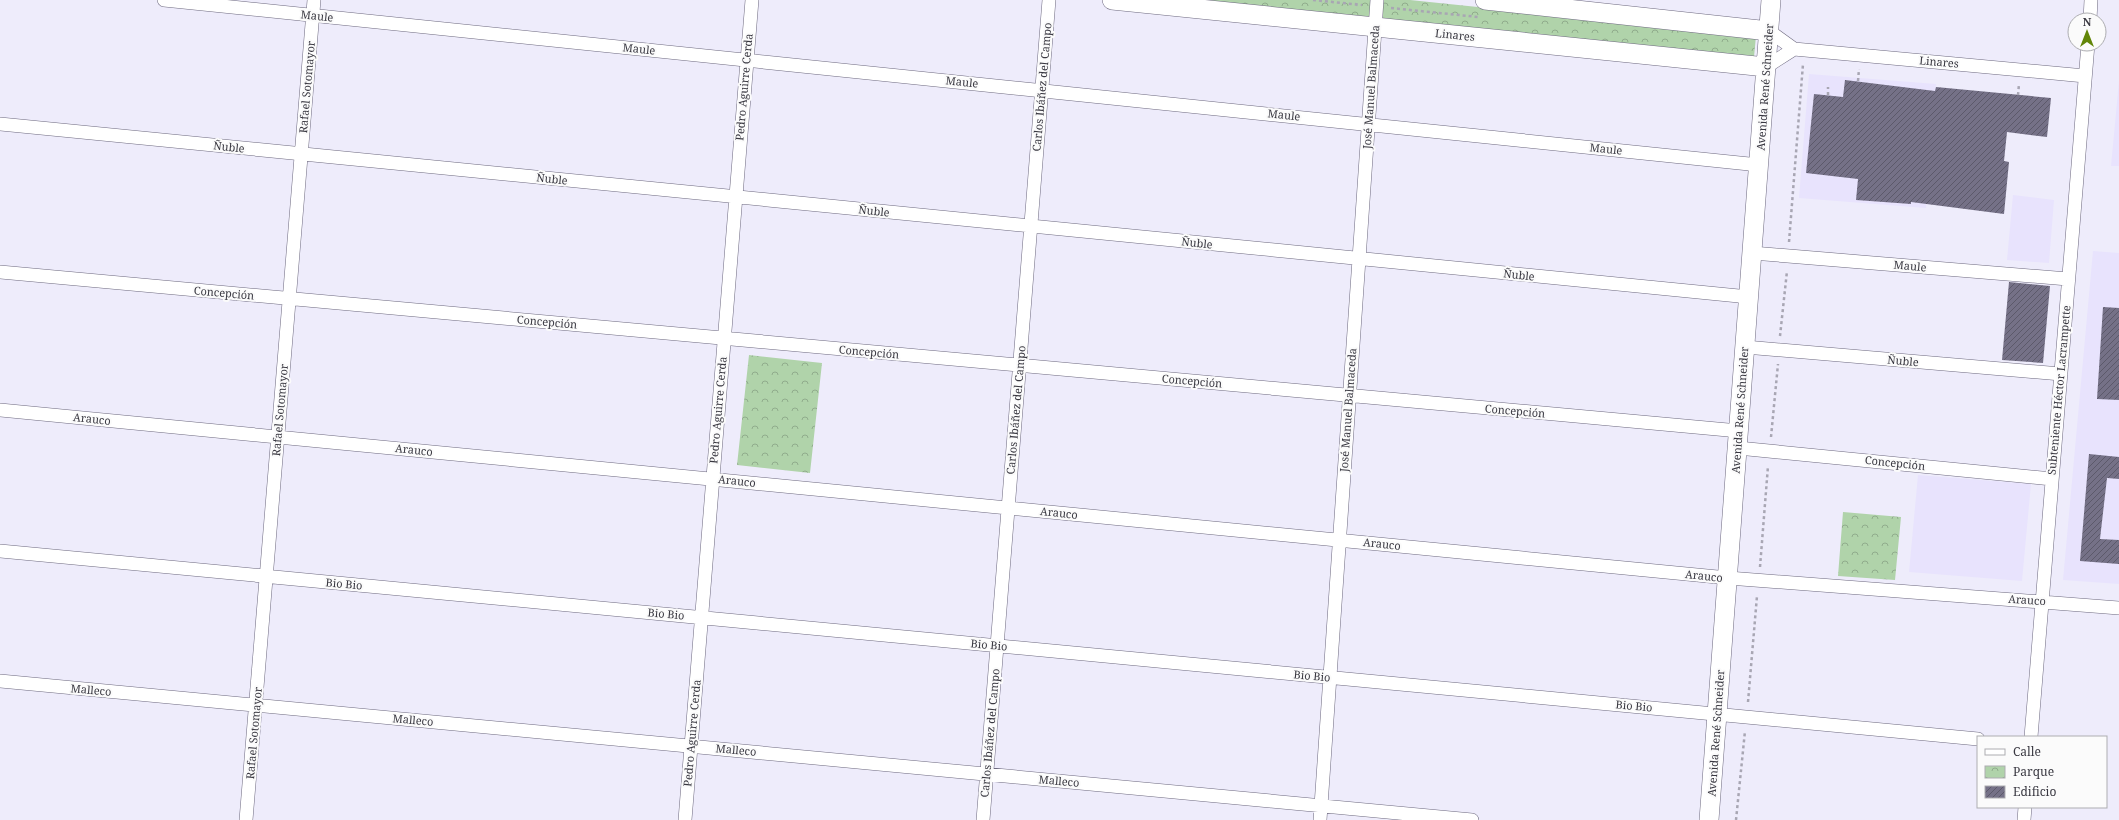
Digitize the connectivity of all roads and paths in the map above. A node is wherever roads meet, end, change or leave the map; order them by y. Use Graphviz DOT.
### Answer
graph roads {
  1 [pos="164,0"];
  2 [pos="314,0"];
  3 [pos="752,0"];
  4 [pos="1049,0"];
  5 [pos="1112,0"];
  6 [pos="1377,0"];
  7 [pos="1486,0"];
  8 [pos="1771,0"];
  9 [pos="2092,0"];
  10 [pos="2091,12"];
  11 [pos="313,15"];
  12 [pos="1375,26"];
  13 [pos="1769,31"];
  14 [pos="1794,49"];
  15 [pos="2087,52"];
  16 [pos="746,60"];
  17 [pos="1766,67"];
  18 [pos="2085,76"];
  19 [pos="1828,87"];
  20 [pos="1042,90"];
  21 [pos="1828,95"];
  22 [pos="0,124"];
  23 [pos="1368,124"];
  24 [pos="302,154"];
  25 [pos="1759,164"];
  26 [pos="735,197"];
  27 [pos="1031,226"];
  28 [pos="1752,253"];
  29 [pos="1359,259"];
  30 [pos="0,272"];
  31 [pos="2068,279"];
  32 [pos="1749,297"];
  33 [pos="290,299"];
  34 [pos="724,338"];
  35 [pos="1745,347"];
  36 [pos="1020,365"];
  37 [pos="2061,374"];
  38 [pos="1349,395"];
  39 [pos="0,410"];
  40 [pos="278,437"];
  41 [pos="1738,439"];
  42 [pos="712,479"];
  43 [pos="2052,479"];
  44 [pos="1008,508"];
  45 [pos="1339,540"];
  46 [pos="0,551"];
  47 [pos="267,576"];
  48 [pos="1728,578"];
  49 [pos="2042,601"];
  50 [pos="2119,608"];
  51 [pos="701,618"];
  52 [pos="997,646"];
  53 [pos="1330,677"];
  54 [pos="0,681"];
  55 [pos="256,705"];
  56 [pos="1717,714"];
  57 [pos="2031,736"];
  58 [pos="1977,739"];
  59 [pos="691,746"];
  60 [pos="987,774"];
  61 [pos="1321,806"];
  62 [pos="2025,808"];
  63 [pos="246,820"];
  64 [pos="685,820"];
  65 [pos="983,820"];
  66 [pos="1320,820"];
  67 [pos="1472,820"];
  68 [pos="1709,820"];
  69 [pos="2024,820"];
  1 -- 11 [label="street, Maule"];
  2 -- 11 [label="street, Rafael Sotomayor"];
  3 -- 16 [label="street, Pedro Aguirre Cerda"];
  4 -- 20 [label="street, Carlos Ibáñez del Campo"];
  5 -- 12 [label="main road, Linares"];
  6 -- 12 [label="street, José Manuel Balmaceda"];
  7 -- 13 [label="main road"];
  8 -- 13 [label="main road, Avenida René Schneider"];
  9 -- 10 [label="street"];
  11 -- 16 [label="street, Maule"];
  11 -- 24 [label="street, Rafael Sotomayor"];
  12 -- 17 [label="main road, Linares"];
  12 -- 23 [label="street, José Manuel Balmaceda"];
  13 -- 14 [label="street"];
  13 -- 17 [label="main road, Avenida René Schneider"];
  14 -- 17 [label="street"];
  14 -- 18 [label="street, Linares"];
  15 -- 18 [label="street, Subteniente Héctor Lacrampette"];
  16 -- 20 [label="street, Maule"];
  16 -- 26 [label="street, Pedro Aguirre Cerda"];
  17 -- 25 [label="main road, Avenida René Schneider"];
  18 -- 31 [label="street, Subteniente Héctor Lacrampette"];
  19 -- 21 [label="path"];
  20 -- 23 [label="street, Maule"];
  20 -- 27 [label="street, Carlos Ibáñez del Campo"];
  22 -- 24 [label="street, Ñuble"];
  23 -- 25 [label="street, Maule"];
  23 -- 29 [label="street, José Manuel Balmaceda"];
  24 -- 26 [label="street, Ñuble"];
  24 -- 33 [label="street, Rafael Sotomayor"];
  25 -- 28 [label="main road, Avenida René Schneider"];
  26 -- 27 [label="street, Ñuble"];
  26 -- 34 [label="street, Pedro Aguirre Cerda"];
  27 -- 29 [label="street, Ñuble"];
  27 -- 36 [label="street, Carlos Ibáñez del Campo"];
  28 -- 31 [label="street, Maule"];
  28 -- 32 [label="main road, Avenida René Schneider"];
  29 -- 32 [label="street, Ñuble"];
  29 -- 38 [label="street, José Manuel Balmaceda"];
  30 -- 33 [label="street, Concepción"];
  31 -- 37 [label="street, Subteniente Héctor Lacrampette"];
  32 -- 35 [label="main road, Avenida René Schneider"];
  33 -- 34 [label="street, Concepción"];
  33 -- 40 [label="street, Rafael Sotomayor"];
  34 -- 36 [label="street, Concepción"];
  34 -- 42 [label="street, Pedro Aguirre Cerda"];
  35 -- 37 [label="street, Ñuble"];
  35 -- 41 [label="main road, Avenida René Schneider"];
  36 -- 38 [label="street, Concepción"];
  36 -- 44 [label="street, Carlos Ibáñez del Campo"];
  37 -- 43 [label="street, Subteniente Héctor Lacrampette"];
  38 -- 41 [label="street, Concepción"];
  38 -- 45 [label="street, José Manuel Balmaceda"];
  39 -- 40 [label="street, Arauco"];
  40 -- 42 [label="street, Arauco"];
  40 -- 47 [label="street, Rafael Sotomayor"];
  41 -- 43 [label="street, Concepción"];
  41 -- 48 [label="main road, Avenida René Schneider"];
  42 -- 44 [label="street, Arauco"];
  42 -- 51 [label="street, Pedro Aguirre Cerda"];
  43 -- 49 [label="street, Subteniente Héctor Lacrampette"];
  44 -- 45 [label="street, Arauco"];
  44 -- 52 [label="street, Carlos Ibáñez del Campo"];
  45 -- 48 [label="street, Arauco"];
  45 -- 53 [label="street, José Manuel Balmaceda"];
  46 -- 47 [label="street, Bio Bio"];
  47 -- 51 [label="street, Bio Bio"];
  47 -- 55 [label="street, Rafael Sotomayor"];
  48 -- 49 [label="street, Arauco"];
  48 -- 56 [label="main road, Avenida René Schneider"];
  49 -- 50 [label="street, Arauco"];
  49 -- 57 [label="street, Subteniente Héctor Lacrampette"];
  51 -- 52 [label="street, Bio Bio"];
  51 -- 59 [label="street, Pedro Aguirre Cerda"];
  52 -- 53 [label="street, Bio Bio"];
  52 -- 60 [label="street, Carlos Ibáñez del Campo"];
  53 -- 56 [label="street, Bio Bio"];
  53 -- 61 [label="street, José Manuel Balmaceda"];
  54 -- 55 [label="street, Malleco"];
  55 -- 59 [label="street, Malleco"];
  55 -- 63 [label="street, Rafael Sotomayor"];
  56 -- 58 [label="street, Bio Bio"];
  56 -- 68 [label="main road, Avenida René Schneider"];
  59 -- 60 [label="street, Malleco"];
  59 -- 64 [label="street, Pedro Aguirre Cerda"];
  60 -- 61 [label="street, Malleco"];
  60 -- 65 [label="street, Carlos Ibáñez del Campo"];
  61 -- 66 [label="street, José Manuel Balmaceda"];
  61 -- 67 [label="street, Malleco"];
  62 -- 69 [label="street"];
}
